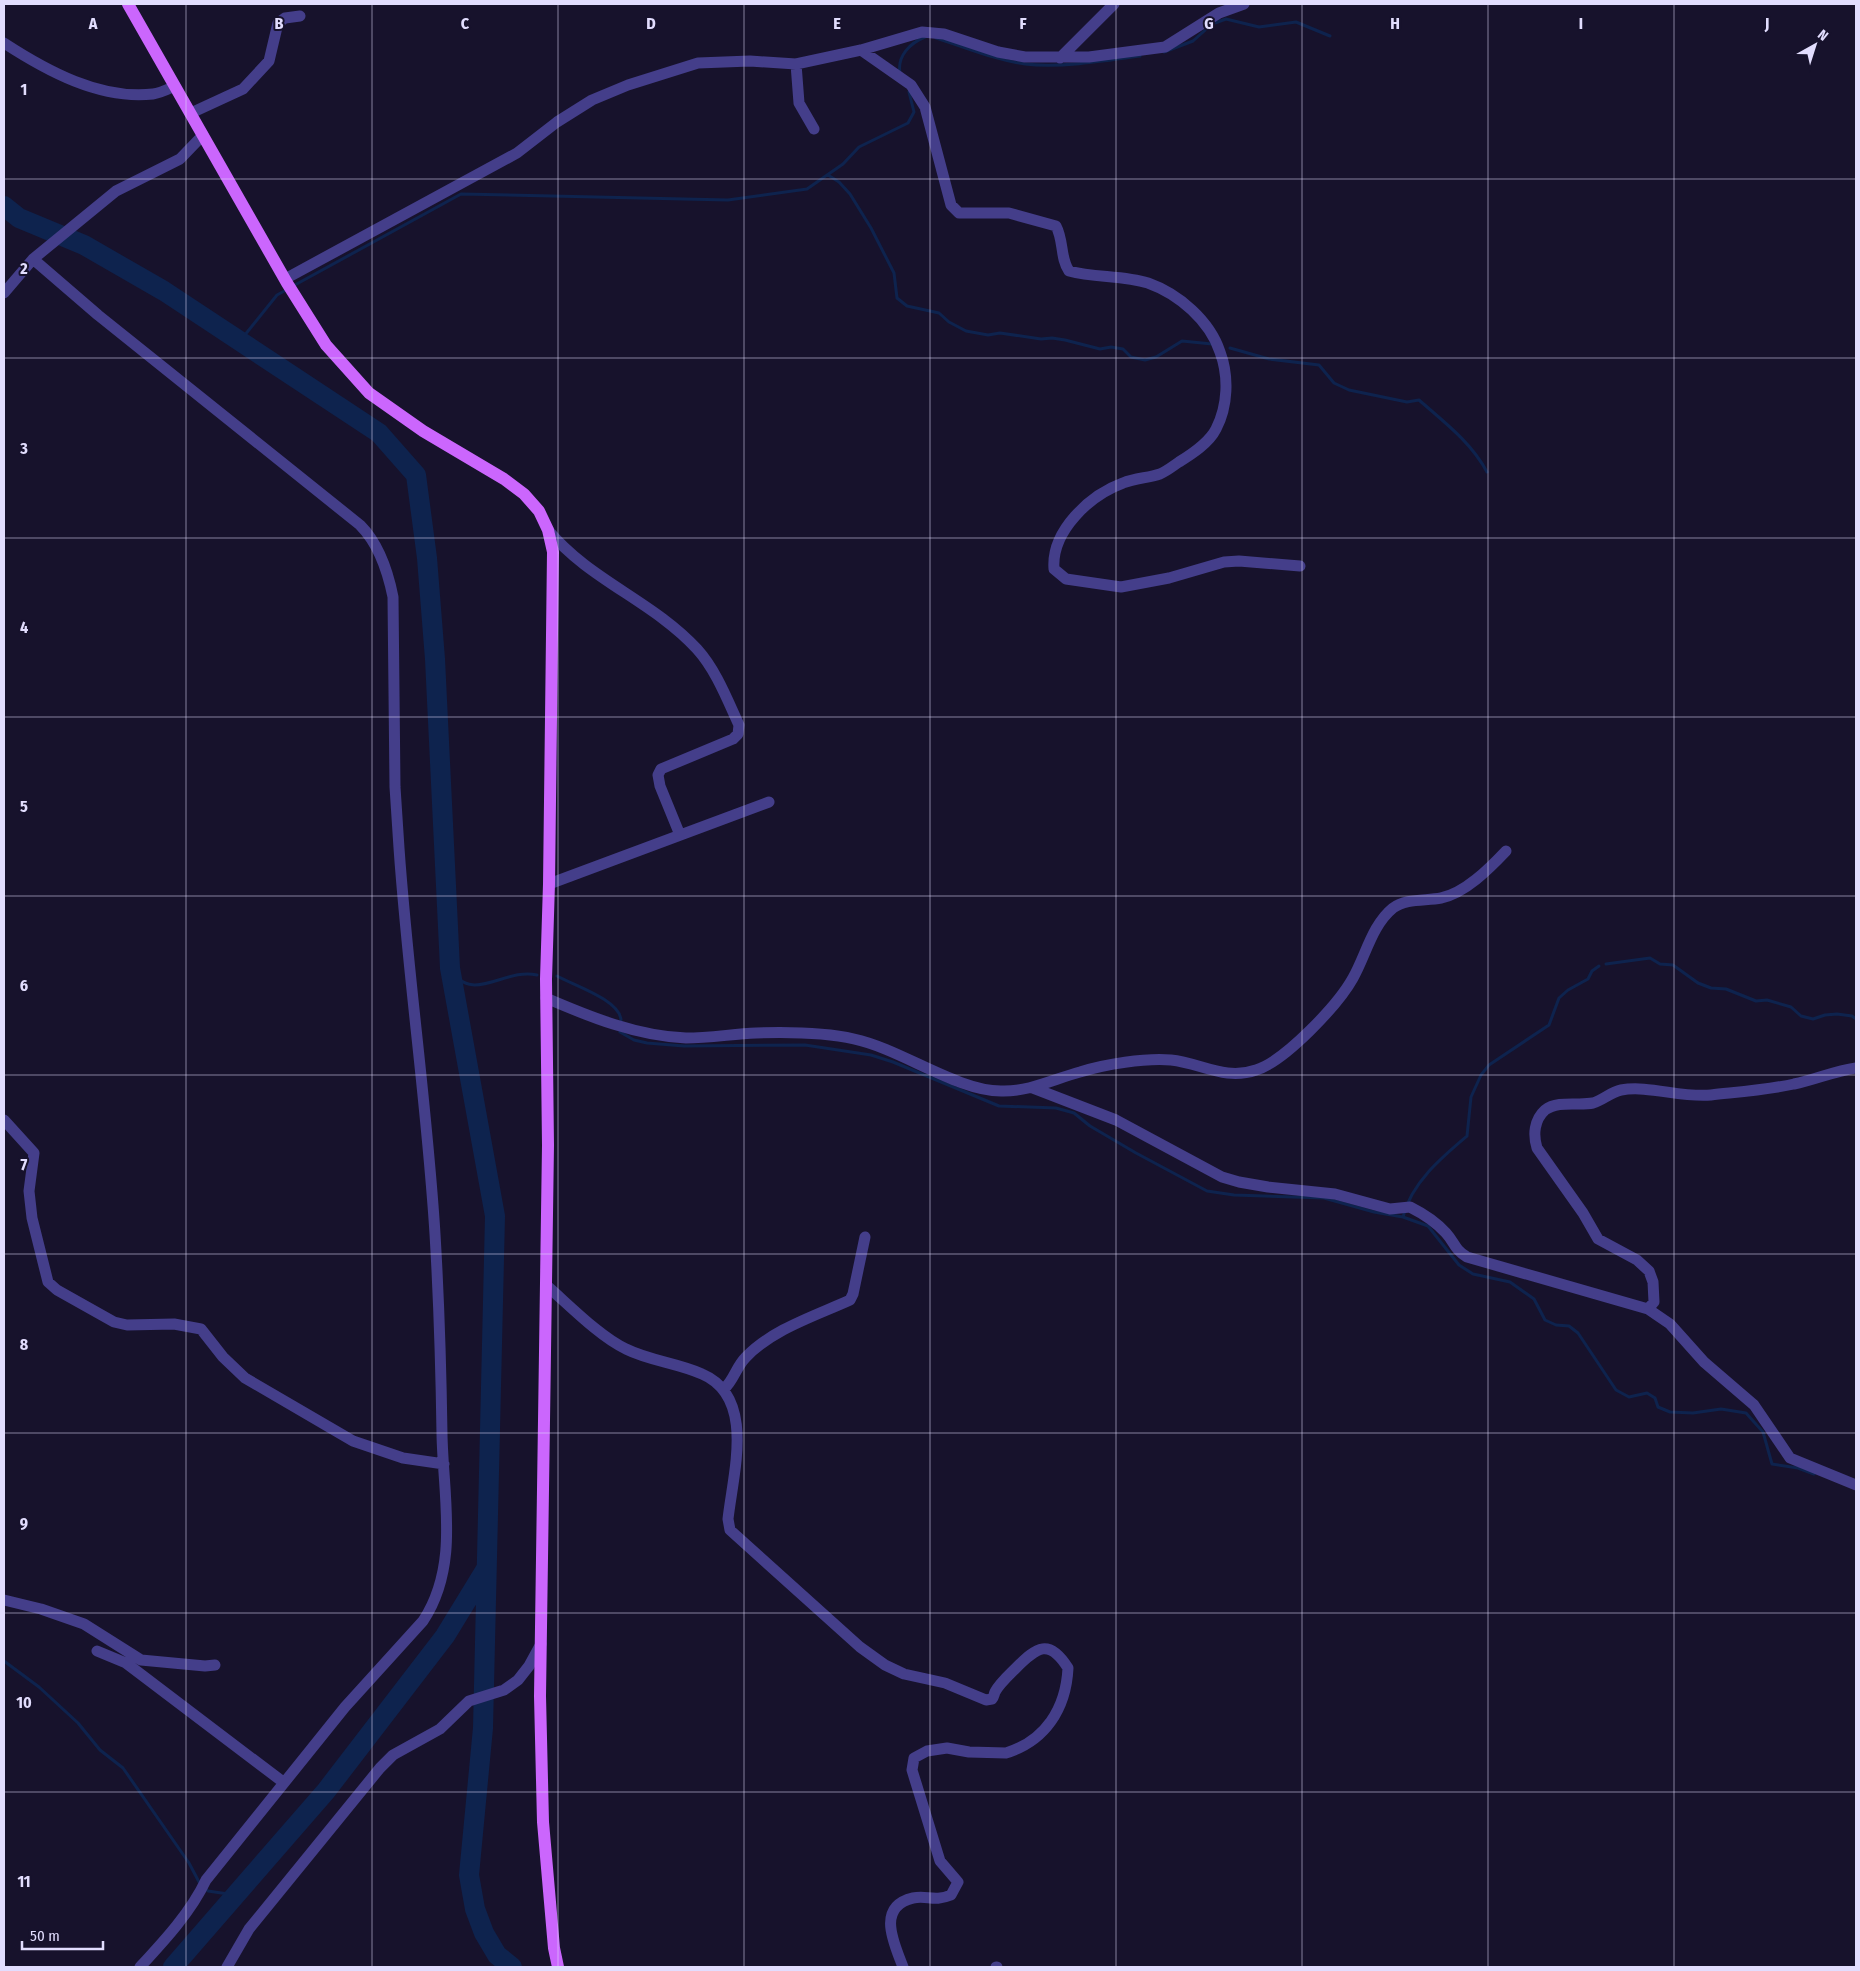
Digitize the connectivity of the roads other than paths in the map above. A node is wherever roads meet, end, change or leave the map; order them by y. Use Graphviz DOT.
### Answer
graph roads {
  1 [pos="128,4"];
  2 [pos="1114,4"];
  3 [pos="1244,4"];
  4 [pos="300,16"];
  5 [pos="4,43"];
  6 [pos="861,50"];
  7 [pos="1060,58"];
  8 [pos="796,64"];
  9 [pos="175,86"];
  10 [pos="191,114"];
  11 [pos="814,129"];
  12 [pos="203,135"];
  13 [pos="37,257"];
  14 [pos="288,285"];
  15 [pos="4,293"];
  16 [pos="548,530"];
  17 [pos="1300,566"];
  18 [pos="769,802"];
  19 [pos="680,835"];
  20 [pos="1506,851"];
  21 [pos="550,884"];
  22 [pos="546,998"];
  23 [pos="1856,1068"];
  24 [pos="1033,1088"];
  25 [pos="4,1120"];
  26 [pos="865,1237"];
  27 [pos="546,1285"];
  28 [pos="1648,1309"];
  29 [pos="724,1389"];
  30 [pos="444,1464"];
  31 [pos="1856,1485"];
  32 [pos="4,1600"];
  33 [pos="541,1644"];
  34 [pos="97,1651"];
  35 [pos="215,1665"];
  36 [pos="283,1782"];
  37 [pos="140,1967"];
  38 [pos="227,1967"];
  39 [pos="558,1967"];
  40 [pos="903,1967"];
  1 -- 9 [label="main road"];
  2 -- 7 [label="street"];
  3 -- 7 [label="street"];
  4 -- 10 [label="street"];
  5 -- 9 [label="street"];
  6 -- 7 [label="street"];
  6 -- 8 [label="street"];
  6 -- 17 [label="street"];
  8 -- 11 [label="street"];
  8 -- 14 [label="street"];
  9 -- 10 [label="main road"];
  10 -- 12 [label="main road"];
  12 -- 13 [label="street"];
  12 -- 14 [label="main road"];
  13 -- 15 [label="street"];
  13 -- 30 [label="street"];
  14 -- 16 [label="main road"];
  16 -- 19 [label="street"];
  16 -- 21 [label="main road"];
  18 -- 19 [label="street"];
  19 -- 21 [label="street"];
  20 -- 24 [label="street"];
  21 -- 22 [label="main road"];
  22 -- 24 [label="street"];
  22 -- 27 [label="main road"];
  23 -- 28 [label="street"];
  24 -- 28 [label="street"];
  25 -- 30 [label="street"];
  26 -- 29 [label="street"];
  27 -- 29 [label="street"];
  27 -- 33 [label="main road"];
  28 -- 31 [label="street"];
  29 -- 40 [label="street"];
  30 -- 36 [label="street"];
  32 -- 35 [label="street"];
  33 -- 38 [label="street"];
  33 -- 39 [label="main road"];
  34 -- 36 [label="street"];
  36 -- 37 [label="street"];
}
